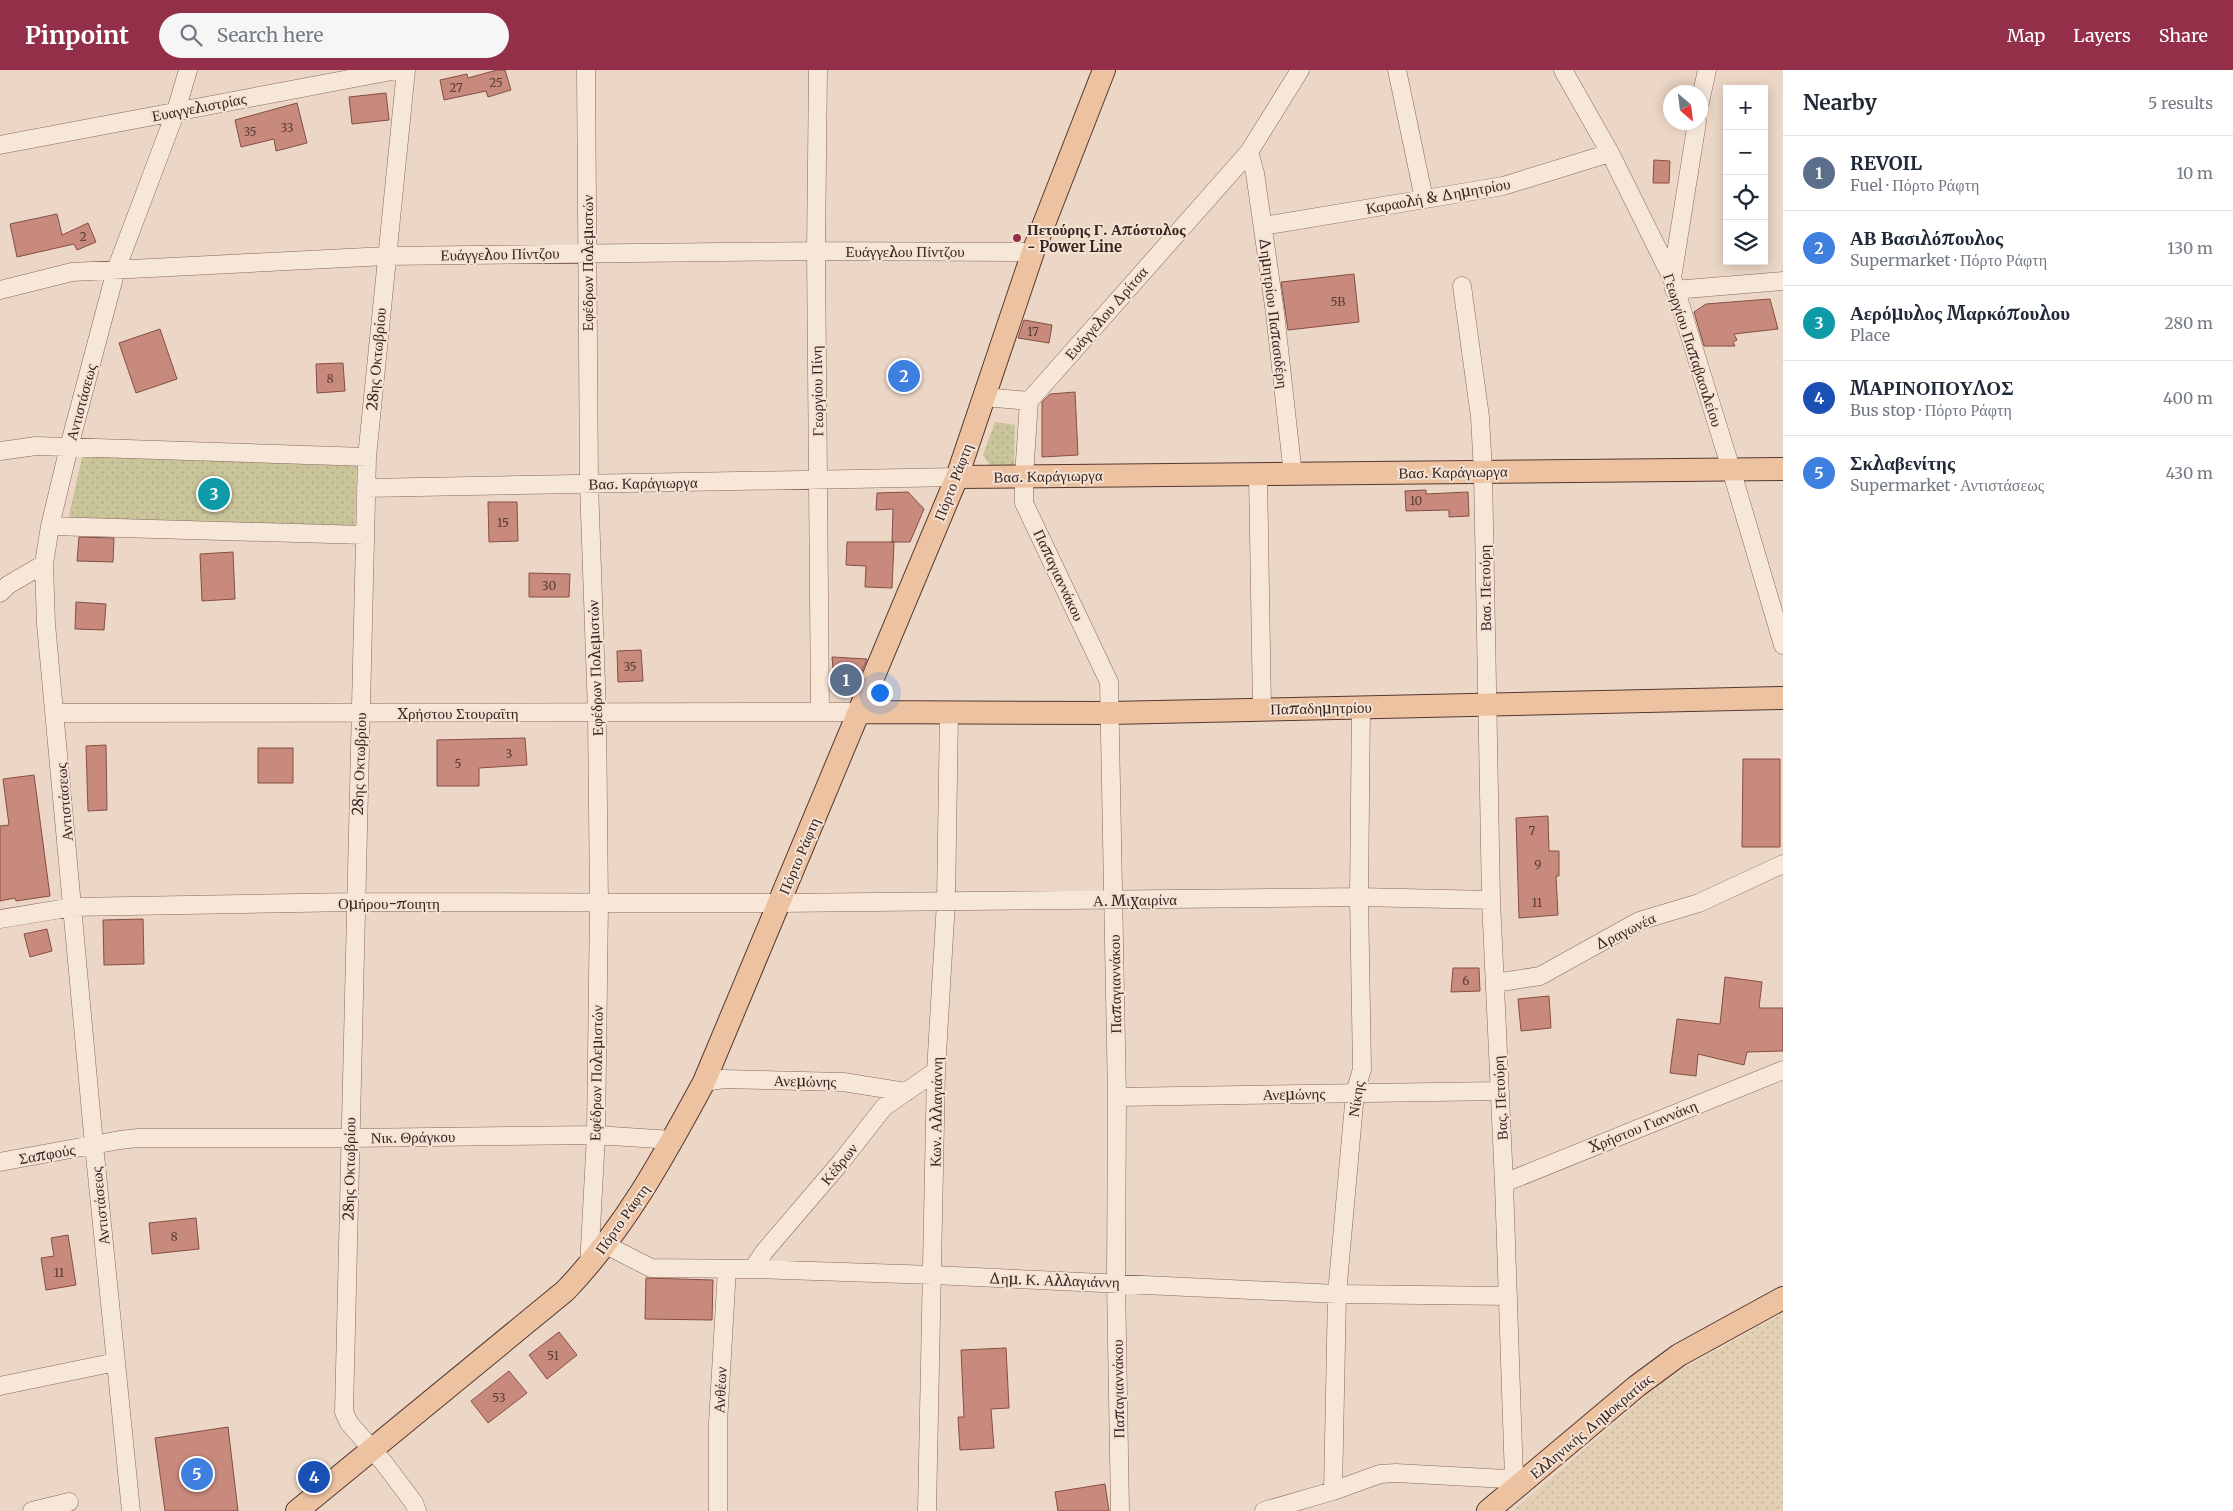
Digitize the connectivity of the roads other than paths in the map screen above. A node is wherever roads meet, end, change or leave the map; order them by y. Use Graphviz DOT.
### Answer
graph roads {
  1 [pos="188,70"];
  2 [pos="397,70"];
  3 [pos="406,70"];
  4 [pos="586,70"];
  5 [pos="818,70"];
  6 [pos="1104,70"];
  7 [pos="1300,70"];
  8 [pos="1397,70"];
  9 [pos="1563,70"];
  10 [pos="1707,70"];
  11 [pos="1704,85"];
  12 [pos="176,111"];
  13 [pos="1696,130"];
  14 [pos="0,145"];
  15 [pos="1249,152"];
  16 [pos="1610,153"];
  17 [pos="1424,199"];
  18 [pos="1263,226"];
  19 [pos="816,251"];
  20 [pos="587,252"];
  21 [pos="1033,252"];
  22 [pos="386,256"];
  23 [pos="116,270"];
  24 [pos="1783,281"];
  25 [pos="1673,284"];
  26 [pos="1462,286"];
  27 [pos="0,290"];
  28 [pos="982,398"];
  29 [pos="1029,401"];
  30 [pos="69,447"];
  31 [pos="0,451"];
  32 [pos="367,457"];
  33 [pos="1731,469"];
  34 [pos="1783,469"];
  35 [pos="1483,472"];
  36 [pos="1258,474"];
  37 [pos="1293,475"];
  38 [pos="1024,476"];
  39 [pos="957,477"];
  40 [pos="818,480"];
  41 [pos="589,484"];
  42 [pos="366,488"];
  43 [pos="50,526"];
  44 [pos="365,535"];
  45 [pos="44,564"];
  46 [pos="0,593"];
  47 [pos="1783,645"];
  48 [pos="1783,698"];
  49 [pos="1488,704"];
  50 [pos="1361,707"];
  51 [pos="1262,710"];
  52 [pos="820,712"];
  53 [pos="859,712"];
  54 [pos="1110,712"];
  55 [pos="56,713"];
  56 [pos="361,713"];
  57 [pos="596,713"];
  58 [pos="949,713"];
  59 [pos="1783,864"];
  60 [pos="1359,897"];
  61 [pos="1114,900"];
  62 [pos="1491,900"];
  63 [pos="356,902"];
  64 [pos="599,902"];
  65 [pos="946,902"];
  66 [pos="779,903"];
  67 [pos="74,907"];
  68 [pos="0,919"];
  69 [pos="1495,984"];
  70 [pos="1783,1070"];
  71 [pos="936,1071"];
  72 [pos="704,1082"];
  73 [pos="1500,1091"];
  74 [pos="906,1092"];
  75 [pos="1355,1093"];
  76 [pos="1117,1097"];
  77 [pos="596,1135"];
  78 [pos="349,1138"];
  79 [pos="673,1140"];
  80 [pos="94,1145"];
  81 [pos="0,1162"];
  82 [pos="1504,1183"];
  83 [pos="606,1244"];
  84 [pos="589,1266"];
  85 [pos="727,1269"];
  86 [pos="753,1269"];
  87 [pos="933,1275"];
  88 [pos="1116,1282"];
  89 [pos="1337,1294"];
  90 [pos="1508,1296"];
  91 [pos="1783,1298"];
  92 [pos="116,1362"];
  93 [pos="0,1386"];
  94 [pos="372,1449"];
  95 [pos="1517,1484"];
  96 [pos="1333,1491"];
  97 [pos="69,1502"];
  98 [pos="32,1511"];
  99 [pos="131,1511"];
  100 [pos="297,1511"];
  101 [pos="417,1511"];
  102 [pos="718,1511"];
  103 [pos="927,1511"];
  104 [pos="1120,1511"];
  105 [pos="1264,1511"];
  106 [pos="1488,1511"];
  1 -- 12 [label="street, Αντιστάσεως"];
  2 -- 12 [label="street, Ευαγγελιστρίας"];
  3 -- 22 [label="street, 28ης Οκτωβρίου"];
  4 -- 20 [label="street, Εφέδρων Πολεμιστών"];
  5 -- 19 [label="street, Γεωργίου Πίνη"];
  6 -- 21 [label="main road, Πόρτο Ράφτη"];
  7 -- 15 [label="street, Ευάγγελου Δρίτσα"];
  8 -- 17 [label="street"];
  9 -- 16 [label="street, Γεωργίου Παπαβασιλείου"];
  10 -- 11 [label="street"];
  12 -- 14 [label="street, Ευαγγελιστρίας"];
  12 -- 23 [label="street, Αντιστάσεως"];
  13 -- 25 [label="street"];
  15 -- 18 [label="street, Δημητρίου Παπασιδέρη"];
  15 -- 29 [label="street, Ευάγγελου Δρίτσα"];
  16 -- 17 [label="street, Καραολή & Δημητρίου"];
  16 -- 25 [label="street, Γεωργίου Παπαβασιλείου"];
  17 -- 18 [label="street, Καραολή & Δημητρίου"];
  18 -- 37 [label="street, Δημητρίου Παπασιδέρη"];
  19 -- 20 [label="street, Ευάγγελου Πίντζου"];
  19 -- 21 [label="street, Ευάγγελου Πίντζου"];
  19 -- 40 [label="street, Γεωργίου Πίνη"];
  20 -- 22 [label="street, Ευάγγελου Πίντζου"];
  20 -- 41 [label="street, Εφέδρων Πολεμιστών"];
  21 -- 28 [label="main road, Πόρτο Ράφτη"];
  22 -- 23 [label="street, Ευάγγελου Πίντζου"];
  22 -- 32 [label="street, 28ης Οκτωβρίου"];
  23 -- 27 [label="street, Ευάγγελου Πίντζου"];
  23 -- 30 [label="street, Αντιστάσεως"];
  24 -- 25 [label="street"];
  25 -- 33 [label="street, Γεωργίου Παπαβασιλείου"];
  26 -- 35 [label="street, Βασ. Πετούρη"];
  28 -- 29 [label="street"];
  28 -- 39 [label="main road, Πόρτο Ράφτη"];
  29 -- 38 [label="street"];
  30 -- 31 [label="street"];
  30 -- 32 [label="street"];
  30 -- 43 [label="street, Αντιστάσεως"];
  32 -- 42 [label="street, 28ης Οκτωβρίου"];
  33 -- 34 [label="main road, Βασ. Καράγιωργα"];
  33 -- 35 [label="main road, Βασ. Καράγιωργα"];
  33 -- 47 [label="street, Γεωργίου Παπαβασιλείου"];
  35 -- 37 [label="main road, Βασ. Καράγιωργα"];
  35 -- 49 [label="street, Βασ. Πετούρη"];
  36 -- 37 [label="main road, Βασ. Καράγιωργα"];
  36 -- 38 [label="main road, Βασ. Καράγιωργα"];
  36 -- 51 [label="street"];
  38 -- 39 [label="main road, Βασ. Καράγιωργα"];
  38 -- 54 [label="street, Παπαγιαννάκου"];
  39 -- 40 [label="street, Βασ. Καράγιωργα"];
  39 -- 53 [label="main road, Πόρτο Ράφτη"];
  40 -- 41 [label="street, Βασ. Καράγιωργα"];
  40 -- 52 [label="street, Γεωργίου Πίνη"];
  41 -- 42 [label="street, Βασ. Καράγιωργα"];
  41 -- 57 [label="street, Εφέδρων Πολεμιστών"];
  42 -- 44 [label="street, 28ης Οκτωβρίου"];
  43 -- 44 [label="street"];
  43 -- 45 [label="street, Αντιστάσεως"];
  44 -- 56 [label="street, 28ης Οκτωβρίου"];
  45 -- 46 [label="street"];
  45 -- 55 [label="street, Αντιστάσεως"];
  48 -- 49 [label="main road, Παπαδημητρίου"];
  49 -- 50 [label="main road, Παπαδημητρίου"];
  49 -- 62 [label="street, Βας. Πετούρη"];
  50 -- 51 [label="main road, Παπαδημητρίου"];
  50 -- 60 [label="street, Νίκης"];
  51 -- 54 [label="main road, Παπαδημητρίου"];
  52 -- 53 [label="street, Χρήστου Στουραΐτη"];
  52 -- 57 [label="street, Χρήστου Στουραΐτη"];
  53 -- 58 [label="main road, Παπαδημητρίου"];
  53 -- 66 [label="main road, Πόρτο Ράφτη"];
  54 -- 58 [label="main road, Παπαδημητρίου"];
  54 -- 61 [label="street, Παπαγιαννάκου"];
  55 -- 56 [label="street, Χρήστου Στουραΐτη"];
  55 -- 67 [label="street, Αντιστάσεως"];
  56 -- 57 [label="street, Χρήστου Στουραΐτη"];
  56 -- 63 [label="street, 28ης Οκτωβρίου"];
  57 -- 64 [label="street, Εφέδρων Πολεμιστών"];
  58 -- 65 [label="street, Κων. Αλλαγιάννη"];
  59 -- 69 [label="street, Δραγωνέα"];
  60 -- 61 [label="street, Α. Μιχαιρίνα"];
  60 -- 62 [label="street, Α. Μιχαιρίνα"];
  60 -- 75 [label="street, Νίκης"];
  61 -- 65 [label="street, Α. Μιχαιρίνα"];
  61 -- 76 [label="street, Παπαγιαννάκου"];
  62 -- 69 [label="street, Βας. Πετούρη"];
  63 -- 64 [label="street, Ομήρου-ποιητη"];
  63 -- 67 [label="street, Ομήρου-ποιητη"];
  63 -- 78 [label="street, 28ης Οκτωβρίου"];
  64 -- 66 [label="street, Ομήρου-ποιητη"];
  64 -- 77 [label="street, Εφέδρων Πολεμιστών"];
  65 -- 66 [label="street, Α. Μιχαιρίνα"];
  65 -- 71 [label="street, Κων. Αλλαγιάννη"];
  66 -- 72 [label="main road, Πόρτο Ράφτη"];
  67 -- 68 [label="street, Ομήρου-ποιητη"];
  67 -- 80 [label="street, Αντιστάσεως"];
  69 -- 73 [label="street, Βας. Πετούρη"];
  70 -- 82 [label="street, Χρήστου Γιαννάκη"];
  71 -- 74 [label="street, Κέδρων"];
  71 -- 87 [label="street, Κων. Αλλαγιάννη"];
  72 -- 74 [label="street, Ανεμώνης"];
  72 -- 79 [label="main road, Πόρτο Ράφτη"];
  73 -- 75 [label="street, Ανεμώνης"];
  73 -- 82 [label="street, Βας. Πετούρη"];
  74 -- 86 [label="street, Κέδρων"];
  75 -- 76 [label="street, Ανεμώνης"];
  75 -- 89 [label="street, Νίκης"];
  76 -- 88 [label="street, Παπαγιαννάκου"];
  77 -- 78 [label="street, Νικ. Θράγκου"];
  77 -- 79 [label="street, Νικ. Θράγκου"];
  77 -- 84 [label="street, Εφέδρων Πολεμιστών"];
  78 -- 80 [label="street, Νικ. Θράγκου"];
  78 -- 94 [label="street, 28ης Οκτωβρίου"];
  79 -- 83 [label="main road, Πόρτο Ράφτη"];
  80 -- 81 [label="street, Σαπφούς"];
  80 -- 92 [label="street, Αντιστάσεως"];
  82 -- 90 [label="street, Βας. Πετούρη"];
  83 -- 84 [label="main road, Πόρτο Ράφτη"];
  83 -- 85 [label="street, Δημ. Κ. Αλλαγιάννη"];
  84 -- 94 [label="main road, Πόρτο Ράφτη"];
  85 -- 86 [label="street, Δημ. Κ. Αλλαγιάννη"];
  85 -- 102 [label="street, Ανθέων"];
  86 -- 87 [label="street, Δημ. Κ. Αλλαγιάννη"];
  87 -- 88 [label="street, Δημ. Κ. Αλλαγιάννη"];
  87 -- 103 [label="street, Κων. Αλλαγιάννη"];
  88 -- 89 [label="street, Δημ. Κ. Αλλαγιάννη"];
  88 -- 104 [label="street, Παπαγιαννάκου"];
  89 -- 90 [label="street, Δημ. Κ. Αλλαγιάννη"];
  89 -- 96 [label="street, Νίκης"];
  90 -- 95 [label="street, Βας. Πετούρη"];
  91 -- 95 [label="main road, Ελληνικής Δημοκρατίας"];
  92 -- 93 [label="street"];
  92 -- 99 [label="street, Αντιστάσεως"];
  94 -- 100 [label="main road, Πόρτο Ράφτη"];
  94 -- 101 [label="street, 28ης Οκτωβρίου"];
  95 -- 96 [label="street, Ελληνικής Δημοκρατίας"];
  95 -- 106 [label="main road"];
  96 -- 105 [label="street, Ελληνικής Δημοκρατίας"];
  97 -- 98 [label="street"];
}
